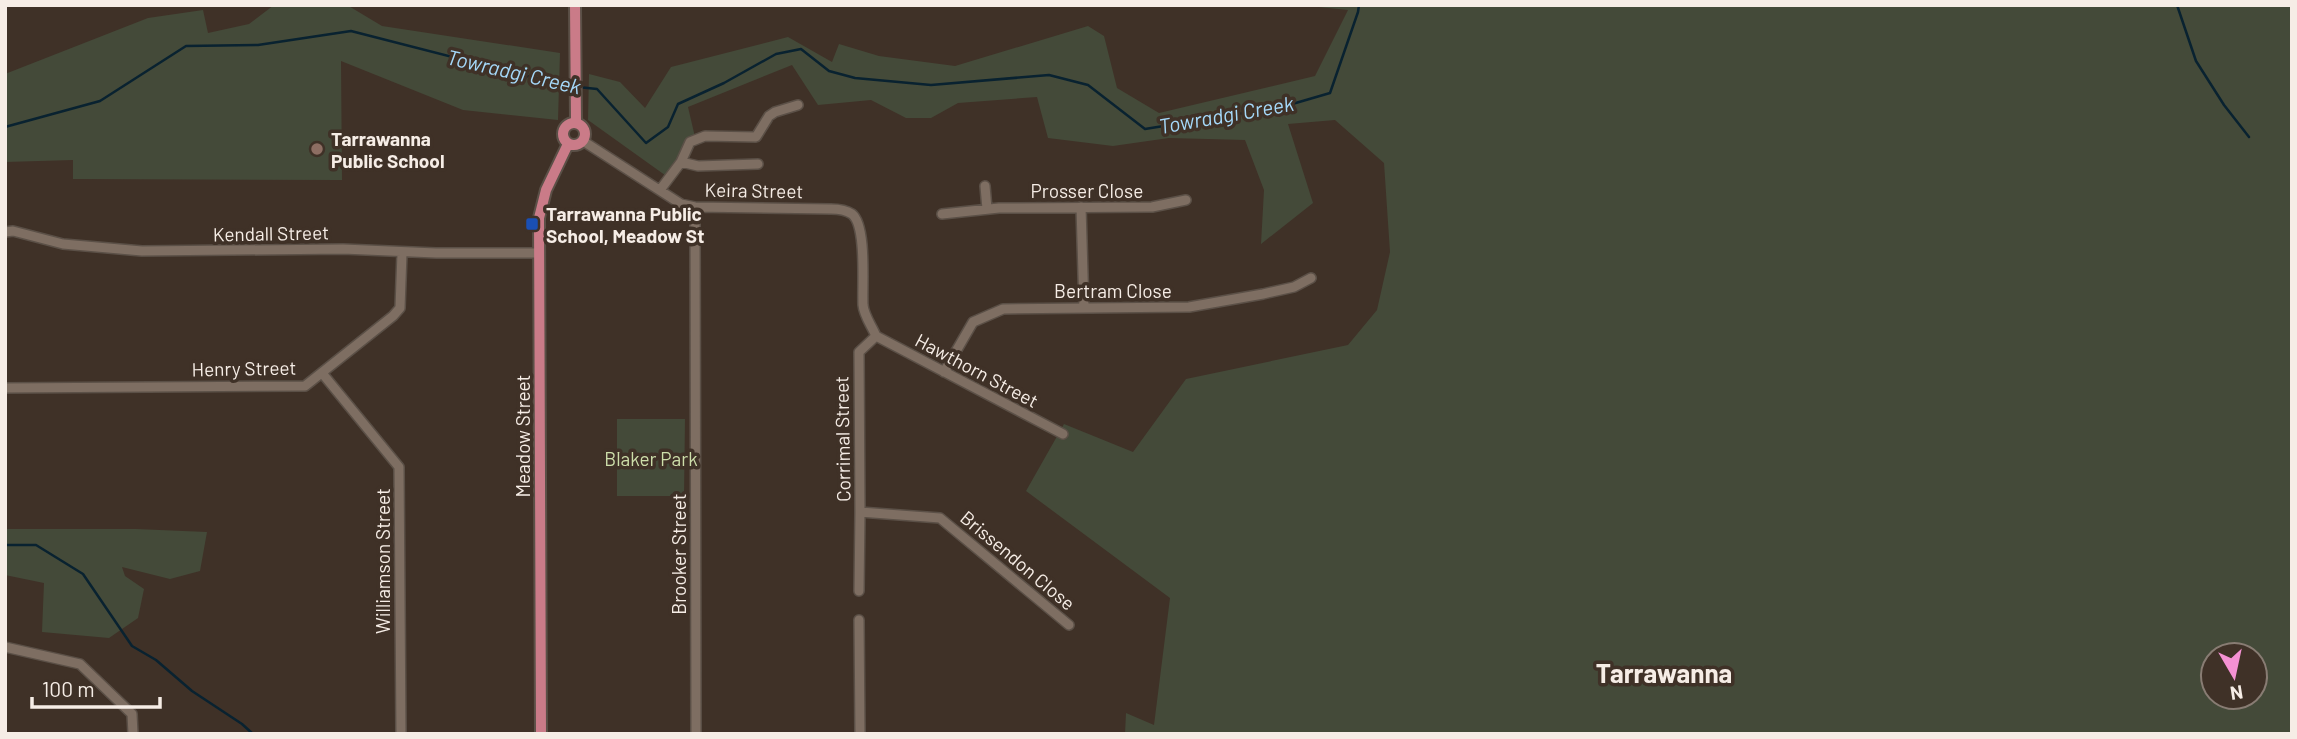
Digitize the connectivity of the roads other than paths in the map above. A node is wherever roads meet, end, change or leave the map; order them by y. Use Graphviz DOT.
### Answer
graph roads {
  1 [pos="575,5"];
  2 [pos="798,105"];
  3 [pos="576,122"];
  4 [pos="583,141"];
  5 [pos="568,144"];
  6 [pos="681,162"];
  7 [pos="758,164"];
  8 [pos="985,186"];
  9 [pos="660,190"];
  10 [pos="1186,200"];
  11 [pos="695,207"];
  12 [pos="1081,207"];
  13 [pos="987,209"];
  14 [pos="942,214"];
  15 [pos="5,232"];
  16 [pos="402,253"];
  17 [pos="539,253"];
  18 [pos="1311,278"];
  19 [pos="1084,308"];
  20 [pos="876,336"];
  21 [pos="944,372"];
  22 [pos="322,373"];
  23 [pos="5,388"];
  24 [pos="1063,434"];
  25 [pos="860,512"];
  26 [pos="859,591"];
  27 [pos="859,620"];
  28 [pos="1069,625"];
  29 [pos="5,647"];
  30 [pos="133,734"];
  31 [pos="401,734"];
  32 [pos="541,734"];
  33 [pos="696,734"];
  34 [pos="860,734"];
  1 -- 3 [label="main road"];
  2 -- 6 [label="street, Keira Street"];
  3 -- 4 [label="main road"];
  3 -- 5 [label="main road"];
  4 -- 5 [label="main road"];
  4 -- 9 [label="street, Keira Street"];
  5 -- 17 [label="main road, Meadow Street"];
  6 -- 7 [label="street, Keira Street"];
  6 -- 9 [label="street, Keira Street"];
  8 -- 13 [label="street"];
  9 -- 11 [label="street, Keira Street"];
  10 -- 12 [label="street, Prosser Close"];
  11 -- 20 [label="street, Keira Street"];
  11 -- 33 [label="street, Brooker Street"];
  12 -- 13 [label="street, Prosser Close"];
  12 -- 19 [label="street"];
  13 -- 14 [label="street, Prosser Close"];
  15 -- 16 [label="street, Kendall Street"];
  16 -- 17 [label="street, Kendall Street"];
  16 -- 22 [label="street, Henry Street"];
  17 -- 32 [label="main road, Meadow Street"];
  18 -- 19 [label="street, Bertram Close"];
  19 -- 21 [label="street, Bertram Close"];
  20 -- 21 [label="street, Hawthorn Street"];
  20 -- 25 [label="street, Corrimal Street"];
  21 -- 24 [label="street, Hawthorn Street"];
  22 -- 23 [label="street, Henry Street"];
  22 -- 31 [label="street, Williamson Street"];
  25 -- 26 [label="street, Corrimal Street"];
  25 -- 28 [label="street, Brissendon Close"];
  27 -- 34 [label="street"];
  29 -- 30 [label="street"];
}
